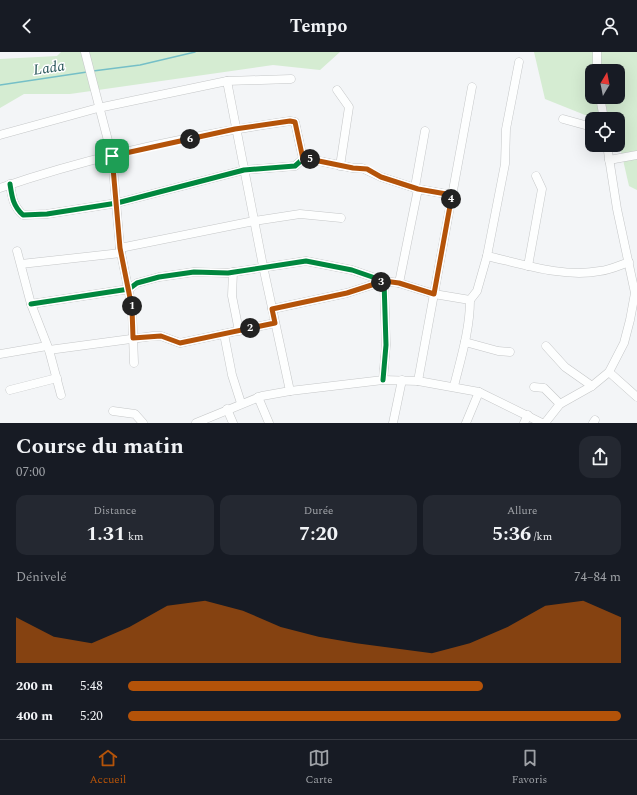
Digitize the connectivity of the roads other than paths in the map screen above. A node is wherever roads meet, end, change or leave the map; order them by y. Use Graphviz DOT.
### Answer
graph roads {
  1 [pos="85,52"];
  2 [pos="597,52"];
  3 [pos="519,62"];
  4 [pos="597,64"];
  5 [pos="290,79"];
  6 [pos="227,81"];
  7 [pos="472,87"];
  8 [pos="338,90"];
  9 [pos="98,108"];
  10 [pos="563,119"];
  11 [pos="585,125"];
  12 [pos="235,129"];
  13 [pos="425,130"];
  14 [pos="0,135"];
  15 [pos="607,152"];
  16 [pos="637,155"];
  17 [pos="112,156"];
  18 [pos="303,159"];
  19 [pos="608,160"];
  20 [pos="340,166"];
  21 [pos="244,170"];
  22 [pos="536,176"];
  23 [pos="10,184"];
  24 [pos="0,188"];
  25 [pos="417,188"];
  26 [pos="452,195"];
  27 [pos="117,202"];
  28 [pos="341,218"];
  29 [pos="254,221"];
  30 [pos="17,251"];
  31 [pos="120,251"];
  32 [pos="487,256"];
  33 [pos="629,262"];
  34 [pos="21,264"];
  35 [pos="263,266"];
  36 [pos="528,266"];
  37 [pos="233,272"];
  38 [pos="384,281"];
  39 [pos="399,283"];
  40 [pos="636,288"];
  41 [pos="129,289"];
  42 [pos="434,294"];
  43 [pos="470,300"];
  44 [pos="32,304"];
  45 [pos="635,304"];
  46 [pos="272,309"];
  47 [pos="275,323"];
  48 [pos="239,331"];
  49 [pos="224,334"];
  50 [pos="133,338"];
  51 [pos="465,342"];
  52 [pos="546,346"];
  53 [pos="48,348"];
  54 [pos="510,352"];
  55 [pos="0,354"];
  56 [pos="134,363"];
  57 [pos="609,372"];
  58 [pos="57,378"];
  59 [pos="383,380"];
  60 [pos="402,380"];
  61 [pos="418,381"];
  62 [pos="454,386"];
  63 [pos="592,386"];
  64 [pos="534,387"];
  65 [pos="10,390"];
  66 [pos="290,391"];
  67 [pos="479,392"];
  68 [pos="636,394"];
  69 [pos="61,395"];
  70 [pos="258,397"];
  71 [pos="242,403"];
  72 [pos="560,404"];
  73 [pos="227,409"];
  74 [pos="113,411"];
  75 [pos="526,419"];
  76 [pos="143,423"];
  77 [pos="196,423"];
  78 [pos="233,423"];
  79 [pos="268,423"];
  80 [pos="393,423"];
  81 [pos="466,423"];
  82 [pos="542,423"];
  83 [pos="545,423"];
  1 -- 9 [label="street"];
  2 -- 4 [label="street"];
  3 -- 32 [label="street"];
  5 -- 6 [label="street"];
  6 -- 9 [label="street"];
  6 -- 12 [label="street"];
  7 -- 26 [label="street"];
  8 -- 20 [label="street"];
  9 -- 14 [label="street"];
  9 -- 17 [label="street"];
  10 -- 11 [label="street"];
  12 -- 17 [label="street"];
  12 -- 18 [label="street"];
  12 -- 21 [label="street"];
  13 -- 25 [label="street"];
  15 -- 19 [label="street"];
  16 -- 19 [label="street"];
  17 -- 23 [label="street"];
  17 -- 27 [label="street"];
  18 -- 20 [label="street"];
  18 -- 21 [label="street"];
  19 -- 33 [label="street"];
  20 -- 25 [label="street"];
  21 -- 27 [label="street"];
  21 -- 29 [label="street"];
  22 -- 36 [label="street"];
  23 -- 24 [label="street"];
  23 -- 27 [label="street"];
  25 -- 26 [label="street"];
  25 -- 39 [label="street"];
  26 -- 42 [label="street"];
  27 -- 31 [label="street"];
  28 -- 29 [label="street"];
  29 -- 31 [label="street"];
  29 -- 35 [label="street"];
  30 -- 34 [label="street"];
  31 -- 34 [label="street"];
  31 -- 41 [label="street"];
  32 -- 36 [label="street"];
  32 -- 43 [label="street"];
  33 -- 36 [label="street"];
  33 -- 40 [label="street"];
  34 -- 44 [label="street"];
  35 -- 37 [label="street"];
  35 -- 38 [label="street"];
  35 -- 46 [label="street"];
  37 -- 41 [label="street"];
  37 -- 48 [label="street"];
  38 -- 39 [label="street"];
  38 -- 46 [label="street"];
  38 -- 59 [label="street"];
  39 -- 42 [label="street"];
  40 -- 45 [label="street"];
  41 -- 44 [label="street"];
  41 -- 50 [label="street"];
  42 -- 43 [label="street"];
  42 -- 61 [label="street"];
  43 -- 51 [label="street"];
  44 -- 53 [label="street"];
  45 -- 57 [label="street"];
  46 -- 47 [label="street"];
  47 -- 48 [label="street"];
  47 -- 66 [label="street"];
  48 -- 49 [label="street"];
  49 -- 50 [label="street"];
  49 -- 71 [label="street"];
  50 -- 53 [label="street"];
  50 -- 56 [label="street"];
  51 -- 54 [label="street"];
  51 -- 62 [label="street"];
  52 -- 63 [label="street"];
  53 -- 55 [label="street"];
  53 -- 58 [label="street"];
  57 -- 63 [label="street"];
  57 -- 68 [label="street"];
  58 -- 65 [label="street"];
  58 -- 69 [label="street"];
  59 -- 60 [label="street"];
  59 -- 66 [label="street"];
  60 -- 61 [label="street"];
  60 -- 80 [label="street"];
  61 -- 62 [label="street"];
  62 -- 67 [label="street"];
  63 -- 72 [label="street"];
  64 -- 72 [label="street"];
  66 -- 70 [label="street"];
  67 -- 75 [label="street"];
  67 -- 81 [label="street"];
  70 -- 71 [label="street"];
  70 -- 79 [label="street"];
  71 -- 73 [label="street"];
  72 -- 83 [label="street"];
  73 -- 77 [label="street"];
  73 -- 78 [label="street"];
  74 -- 76 [label="street"];
  75 -- 82 [label="street"];
}
